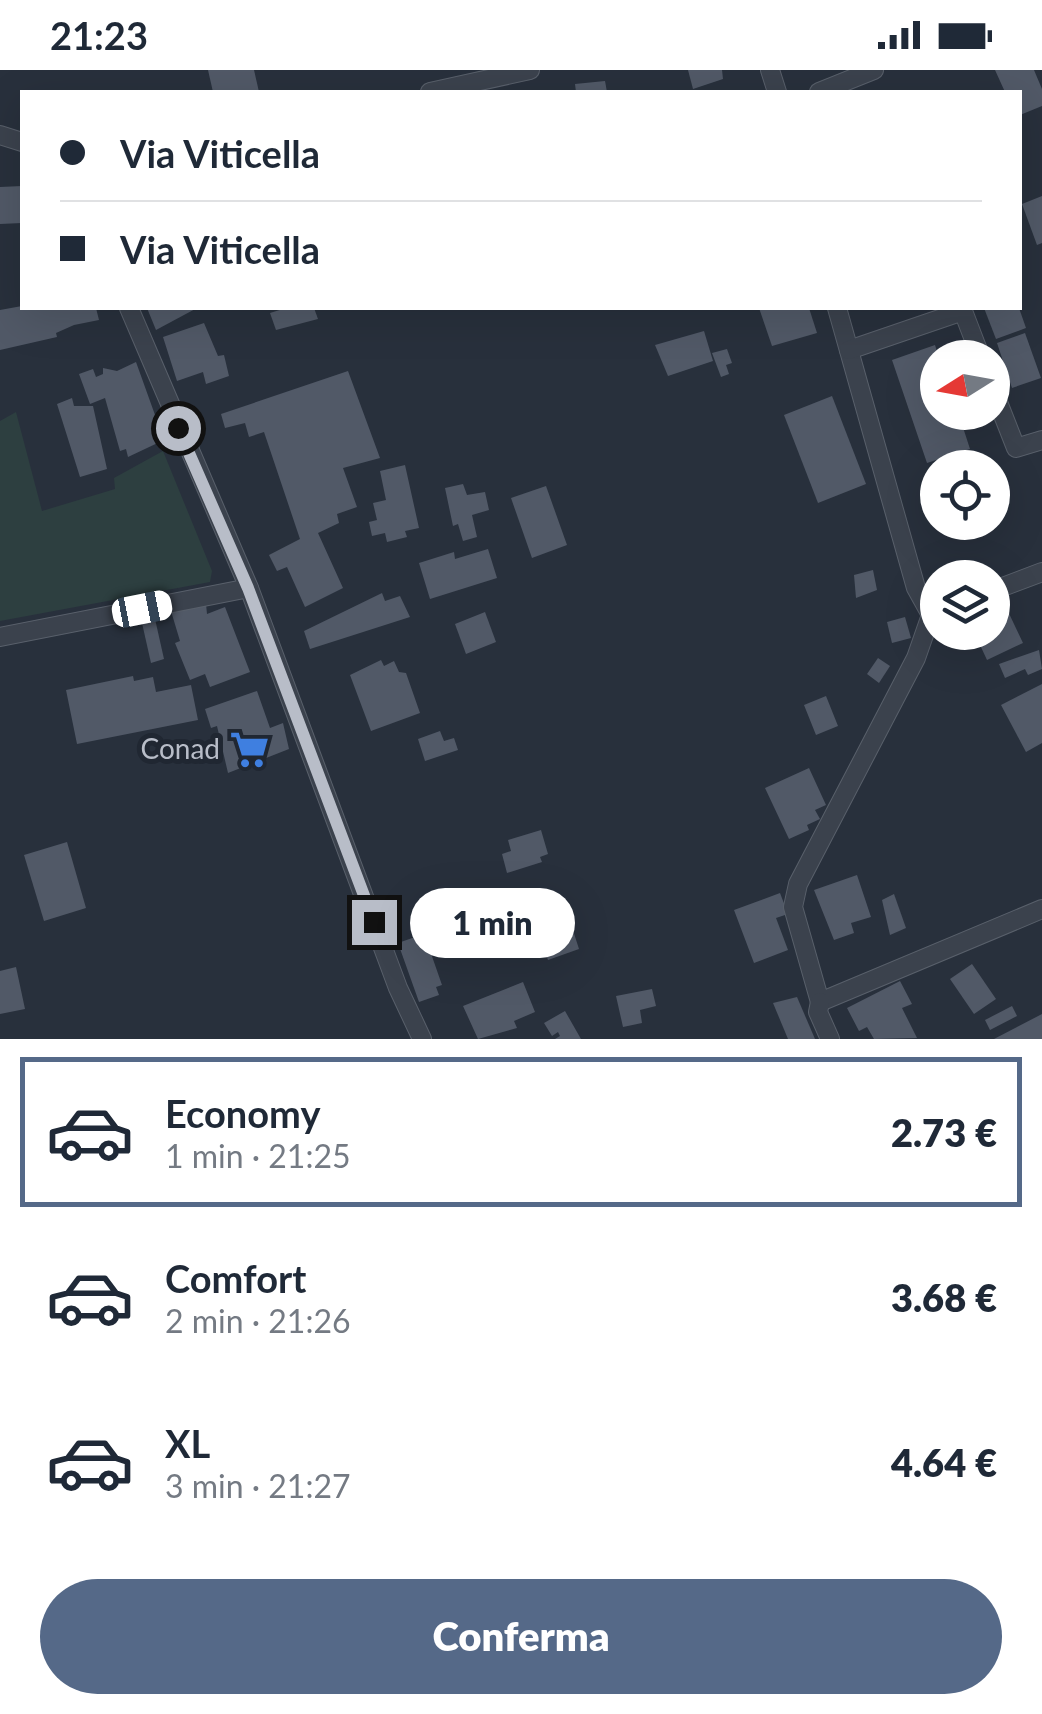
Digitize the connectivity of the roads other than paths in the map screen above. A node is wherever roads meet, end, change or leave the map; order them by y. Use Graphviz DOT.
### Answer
graph roads {
  1 [pos="530,70"];
  2 [pos="874,70"];
  3 [pos="439,90"];
  4 [pos="824,90"];
  5 [pos="130,310"];
  6 [pos="838,310"];
  7 [pos="974,340"];
  8 [pos="849,350"];
  9 [pos="1009,430"];
  10 [pos="1042,440"];
  11 [pos="1042,572"];
  12 [pos="1010,584"];
  13 [pos="248,588"];
  14 [pos="920,594"];
  15 [pos="0,637"];
  16 [pos="920,648"];
  17 [pos="1042,909"];
  18 [pos="820,1002"];
  19 [pos="422,1039"];
  20 [pos="830,1039"];
  1 -- 3 [label="street"];
  2 -- 4 [label="street"];
  5 -- 13 [label="street"];
  6 -- 8 [label="street"];
  7 -- 8 [label="street"];
  8 -- 14 [label="street"];
  9 -- 10 [label="street"];
  11 -- 12 [label="street"];
  13 -- 15 [label="street"];
  13 -- 19 [label="street"];
  16 -- 18 [label="street"];
  17 -- 18 [label="street"];
  18 -- 20 [label="street"];
}
